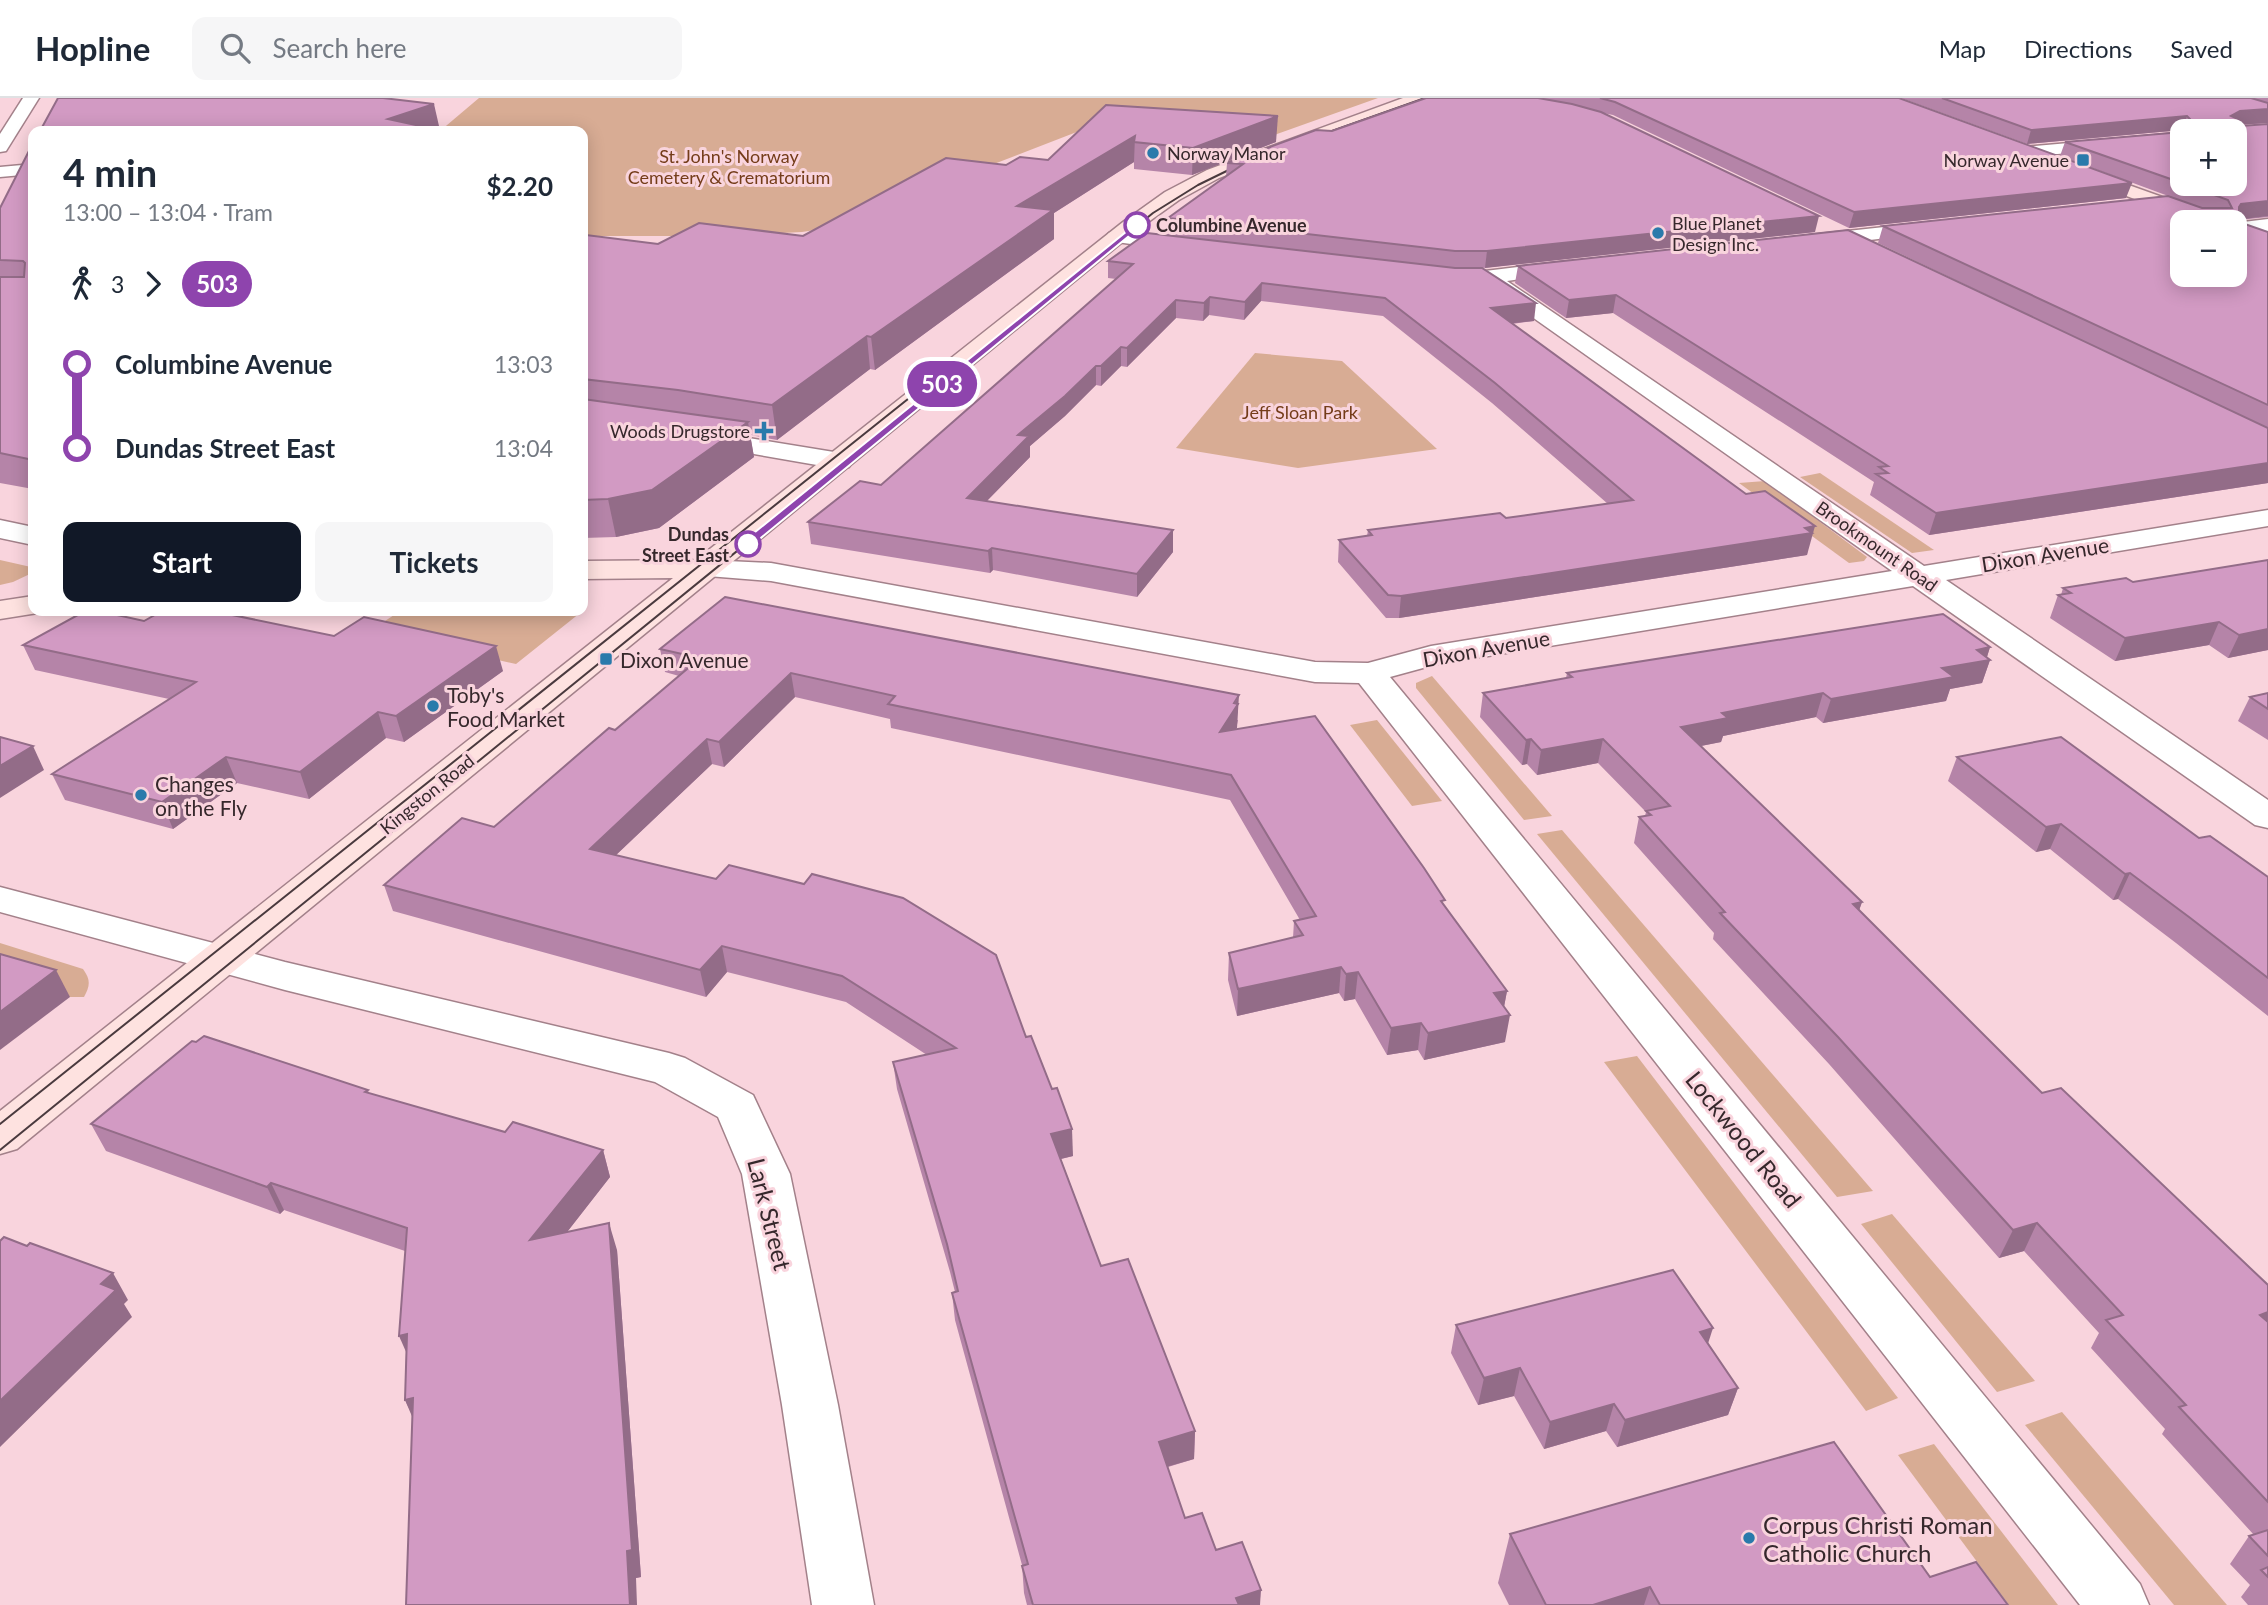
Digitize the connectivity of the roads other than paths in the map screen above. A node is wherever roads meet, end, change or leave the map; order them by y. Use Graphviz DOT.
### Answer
graph roads {
  1 [pos="31,98"];
  2 [pos="1417,98"];
  3 [pos="2170,139"];
  4 [pos="0,147"];
  5 [pos="2017,149"];
  6 [pos="28,169"];
  7 [pos="0,172"];
  8 [pos="2163,203"];
  9 [pos="2116,208"];
  10 [pos="2182,210"];
  11 [pos="1807,218"];
  12 [pos="2268,225"];
  13 [pos="1950,226"];
  14 [pos="2247,228"];
  15 [pos="2247,234"];
  16 [pos="1116,237"];
  17 [pos="1847,237"];
  18 [pos="2268,242"];
  19 [pos="1784,244"];
  20 [pos="1205,248"];
  21 [pos="1878,253"];
  22 [pos="1590,265"];
  23 [pos="1425,273"];
  24 [pos="1485,277"];
  25 [pos="672,434"];
  26 [pos="840,461"];
  27 [pos="2268,518"];
  28 [pos="0,529"];
  29 [pos="28,535"];
  30 [pos="706,569"];
  31 [pos="588,570"];
  32 [pos="1918,575"];
  33 [pos="28,606"];
  34 [pos="0,610"];
  35 [pos="1369,673"];
  36 [pos="2268,817"];
  37 [pos="0,898"];
  38 [pos="223,959"];
  39 [pos="0,1137"];
  40 [pos="843,1605"];
  41 [pos="2118,1605"];
  1 -- 4 [label="street"];
  2 -- 16 [label="main road, Kingston Road"];
  3 -- 5 [label="street"];
  5 -- 8 [label="main road"];
  6 -- 7 [label="street"];
  8 -- 9 [label="street"];
  8 -- 10 [label="main road"];
  11 -- 17 [label="street"];
  12 -- 14 [label="street"];
  13 -- 17 [label="street"];
  15 -- 18 [label="main road"];
  16 -- 20 [label="street"];
  16 -- 26 [label="main road, Kingston Road"];
  17 -- 19 [label="street"];
  17 -- 21 [label="street"];
  22 -- 24 [label="street"];
  23 -- 24 [label="street"];
  24 -- 32 [label="street, Brookmount Road"];
  25 -- 26 [label="street"];
  26 -- 30 [label="main road, Kingston Road"];
  27 -- 32 [label="street, Dixon Avenue"];
  28 -- 29 [label="street"];
  30 -- 31 [label="main road"];
  30 -- 35 [label="street, Dixon Avenue"];
  30 -- 38 [label="main road, Kingston Road"];
  32 -- 35 [label="street, Dixon Avenue"];
  32 -- 36 [label="street, Brookmount Road"];
  33 -- 34 [label="main road"];
  35 -- 41 [label="street, Lockwood Road"];
  37 -- 38 [label="street, Lark Street"];
  38 -- 39 [label="main road, Kingston Road"];
  38 -- 40 [label="street, Lark Street"];
}
